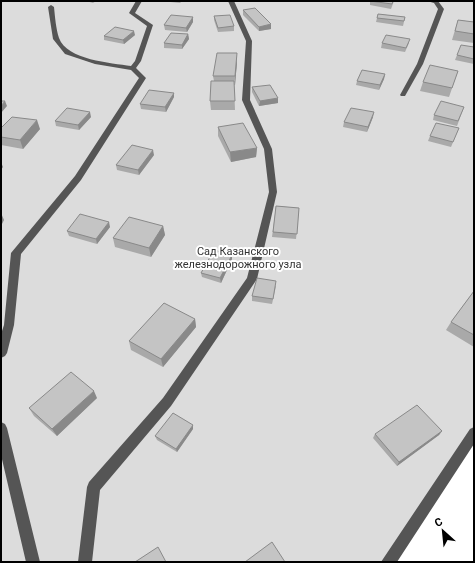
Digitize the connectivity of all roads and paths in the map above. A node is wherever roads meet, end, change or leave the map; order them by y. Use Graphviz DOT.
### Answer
graph roads {
  1 [pos="139,1"];
  2 [pos="231,1"];
  3 [pos="430,1"];
  4 [pos="51,6"];
  5 [pos="133,68"];
  6 [pos="403,95"];
  7 [pos="1,353"];
  8 [pos="1,428"];
  9 [pos="474,433"];
  10 [pos="33,562"];
  11 [pos="85,562"];
  12 [pos="388,562"];
  1 -- 5 [label="street"];
  2 -- 11 [label="street"];
  3 -- 6 [label="street"];
  4 -- 5 [label="street"];
  5 -- 7 [label="street"];
  8 -- 10 [label="street"];
  9 -- 12 [label="street"];
}
